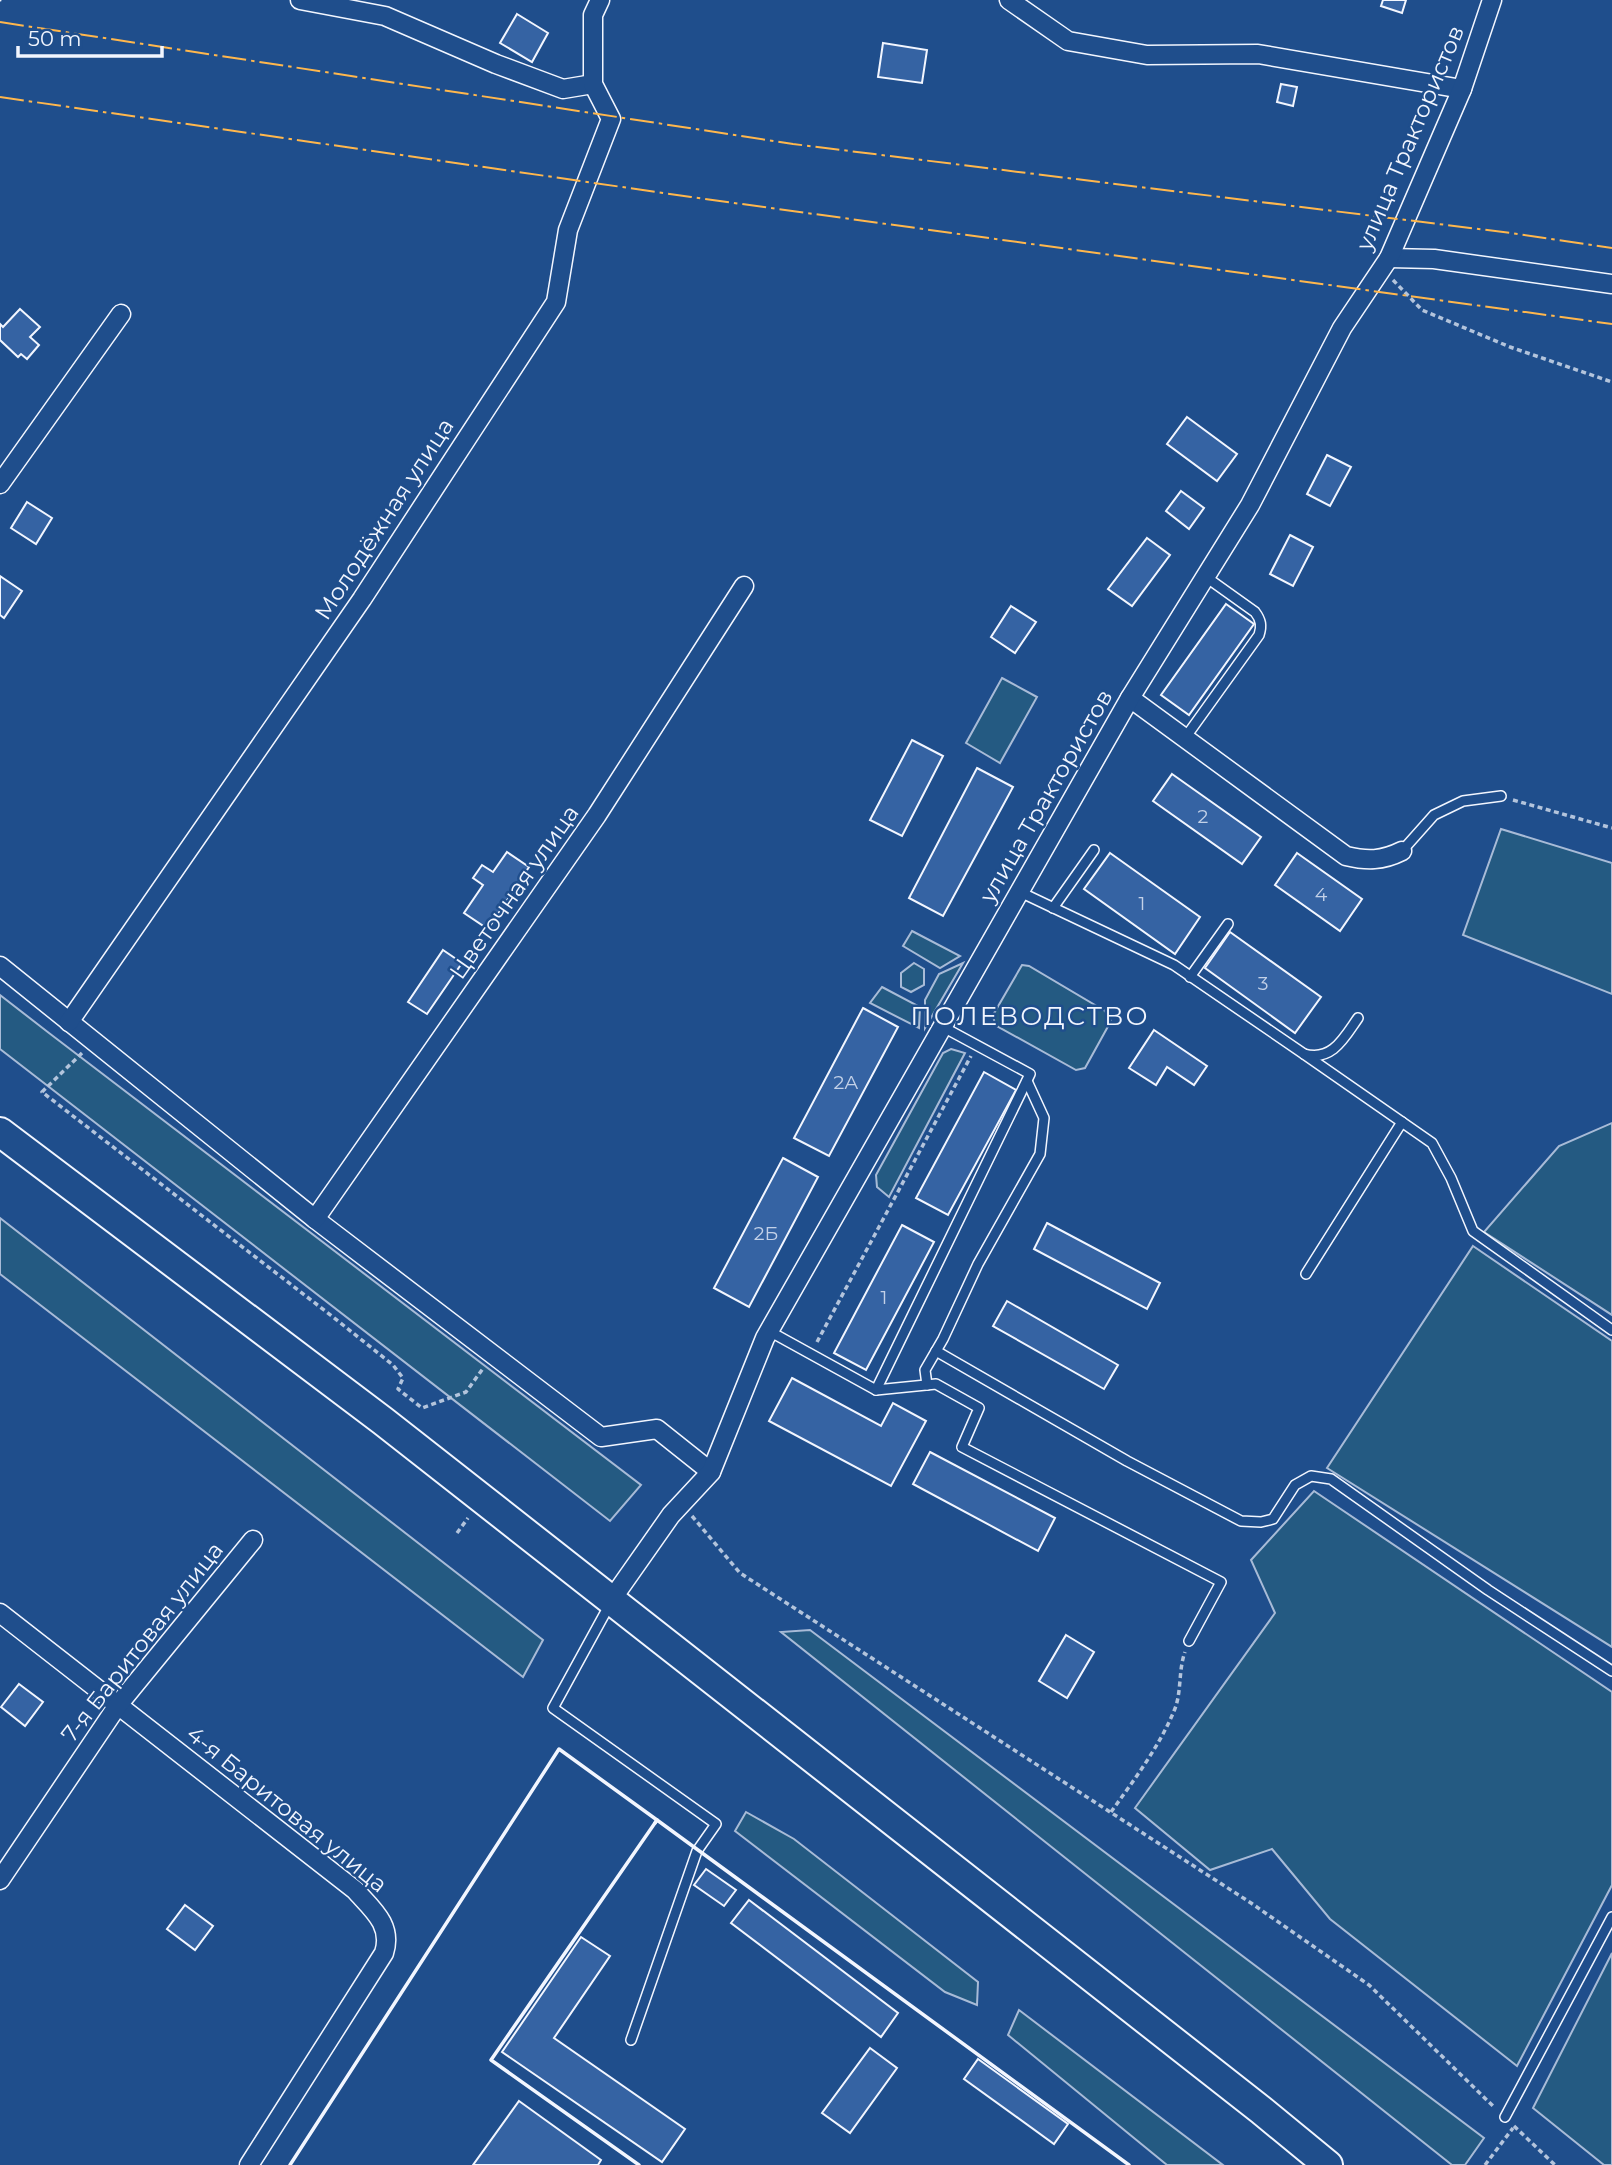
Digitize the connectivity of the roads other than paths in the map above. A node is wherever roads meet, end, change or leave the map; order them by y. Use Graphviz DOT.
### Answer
graph roads {
  1 [pos="300,0"];
  2 [pos="600,0"];
  3 [pos="1009,0"];
  4 [pos="1493,0"];
  5 [pos="593,84"];
  6 [pos="1462,89"];
  7 [pos="1386,263"];
  8 [pos="1612,284"];
  9 [pos="121,314"];
  10 [pos="0,484"];
  11 [pos="1206,578"];
  12 [pos="744,586"];
  13 [pos="1130,698"];
  14 [pos="1185,738"];
  15 [pos="1500,796"];
  16 [pos="1094,850"];
  17 [pos="1402,851"];
  18 [pos="1020,892"];
  19 [pos="1054,908"];
  20 [pos="1228,924"];
  21 [pos="0,966"];
  22 [pos="1190,977"];
  23 [pos="1358,1018"];
  24 [pos="69,1022"];
  25 [pos="943,1027"];
  26 [pos="1304,1055"];
  27 [pos="1027,1081"];
  28 [pos="1402,1122"];
  29 [pos="0,1132"];
  30 [pos="315,1219"];
  31 [pos="1306,1274"];
  32 [pos="1612,1330"];
  33 [pos="769,1331"];
  34 [pos="936,1351"];
  35 [pos="927,1385"];
  36 [pos="876,1390"];
  37 [pos="711,1472"];
  38 [pos="253,1539"];
  39 [pos="612,1600"];
  40 [pos="0,1613"];
  41 [pos="1189,1641"];
  42 [pos="1612,1671"];
  43 [pos="118,1705"];
  44 [pos="0,1880"];
  45 [pos="1612,1917"];
  46 [pos="631,2040"];
  47 [pos="1505,2118"];
  48 [pos="1286,2130"];
  49 [pos="249,2165"];
  50 [pos="1328,2165"];
  51 [pos="1334,2165"];
  1 -- 5 [label="street"];
  2 -- 5 [label="street, Молодёжная улица"];
  3 -- 6 [label="street"];
  4 -- 6 [label="street, улица Трактористов"];
  5 -- 24 [label="street, Молодёжная улица"];
  6 -- 7 [label="street, улица Трактористов"];
  7 -- 8 [label="street"];
  7 -- 11 [label="street, улица Трактористов"];
  9 -- 10 [label="street"];
  11 -- 13 [label="street, улица Трактористов"];
  11 -- 14 [label="lane"];
  12 -- 30 [label="street, Цветочная улица"];
  13 -- 14 [label="street"];
  13 -- 18 [label="street, улица Трактористов"];
  14 -- 17 [label="street"];
  15 -- 17 [label="lane"];
  16 -- 19 [label="lane"];
  18 -- 19 [label="lane"];
  18 -- 25 [label="street, улица Трактористов"];
  19 -- 22 [label="lane"];
  20 -- 22 [label="lane"];
  21 -- 24 [label="street"];
  22 -- 26 [label="lane"];
  23 -- 26 [label="lane"];
  24 -- 30 [label="street"];
  25 -- 27 [label="lane"];
  25 -- 33 [label="street, улица Трактористов"];
  26 -- 28 [label="lane"];
  27 -- 34 [label="lane"];
  27 -- 36 [label="lane"];
  28 -- 31 [label="lane"];
  28 -- 32 [label="lane"];
  29 -- 39 [label="main road"];
  30 -- 37 [label="street"];
  33 -- 36 [label="lane"];
  33 -- 37 [label="street, улица Трактористов"];
  34 -- 35 [label="lane"];
  34 -- 42 [label="lane"];
  35 -- 36 [label="lane"];
  35 -- 41 [label="lane"];
  37 -- 39 [label="street, улица Трактористов"];
  38 -- 43 [label="street, 7-я Баритовая улица"];
  39 -- 46 [label="lane"];
  39 -- 48 [label="main road"];
  40 -- 43 [label="street, 4-я Баритовая улица"];
  43 -- 44 [label="street, 7-я Баритовая улица"];
  43 -- 49 [label="street, 4-я Баритовая улица"];
  45 -- 47 [label="lane"];
  48 -- 50 [label="main road"];
  48 -- 51 [label="main road"];
}
